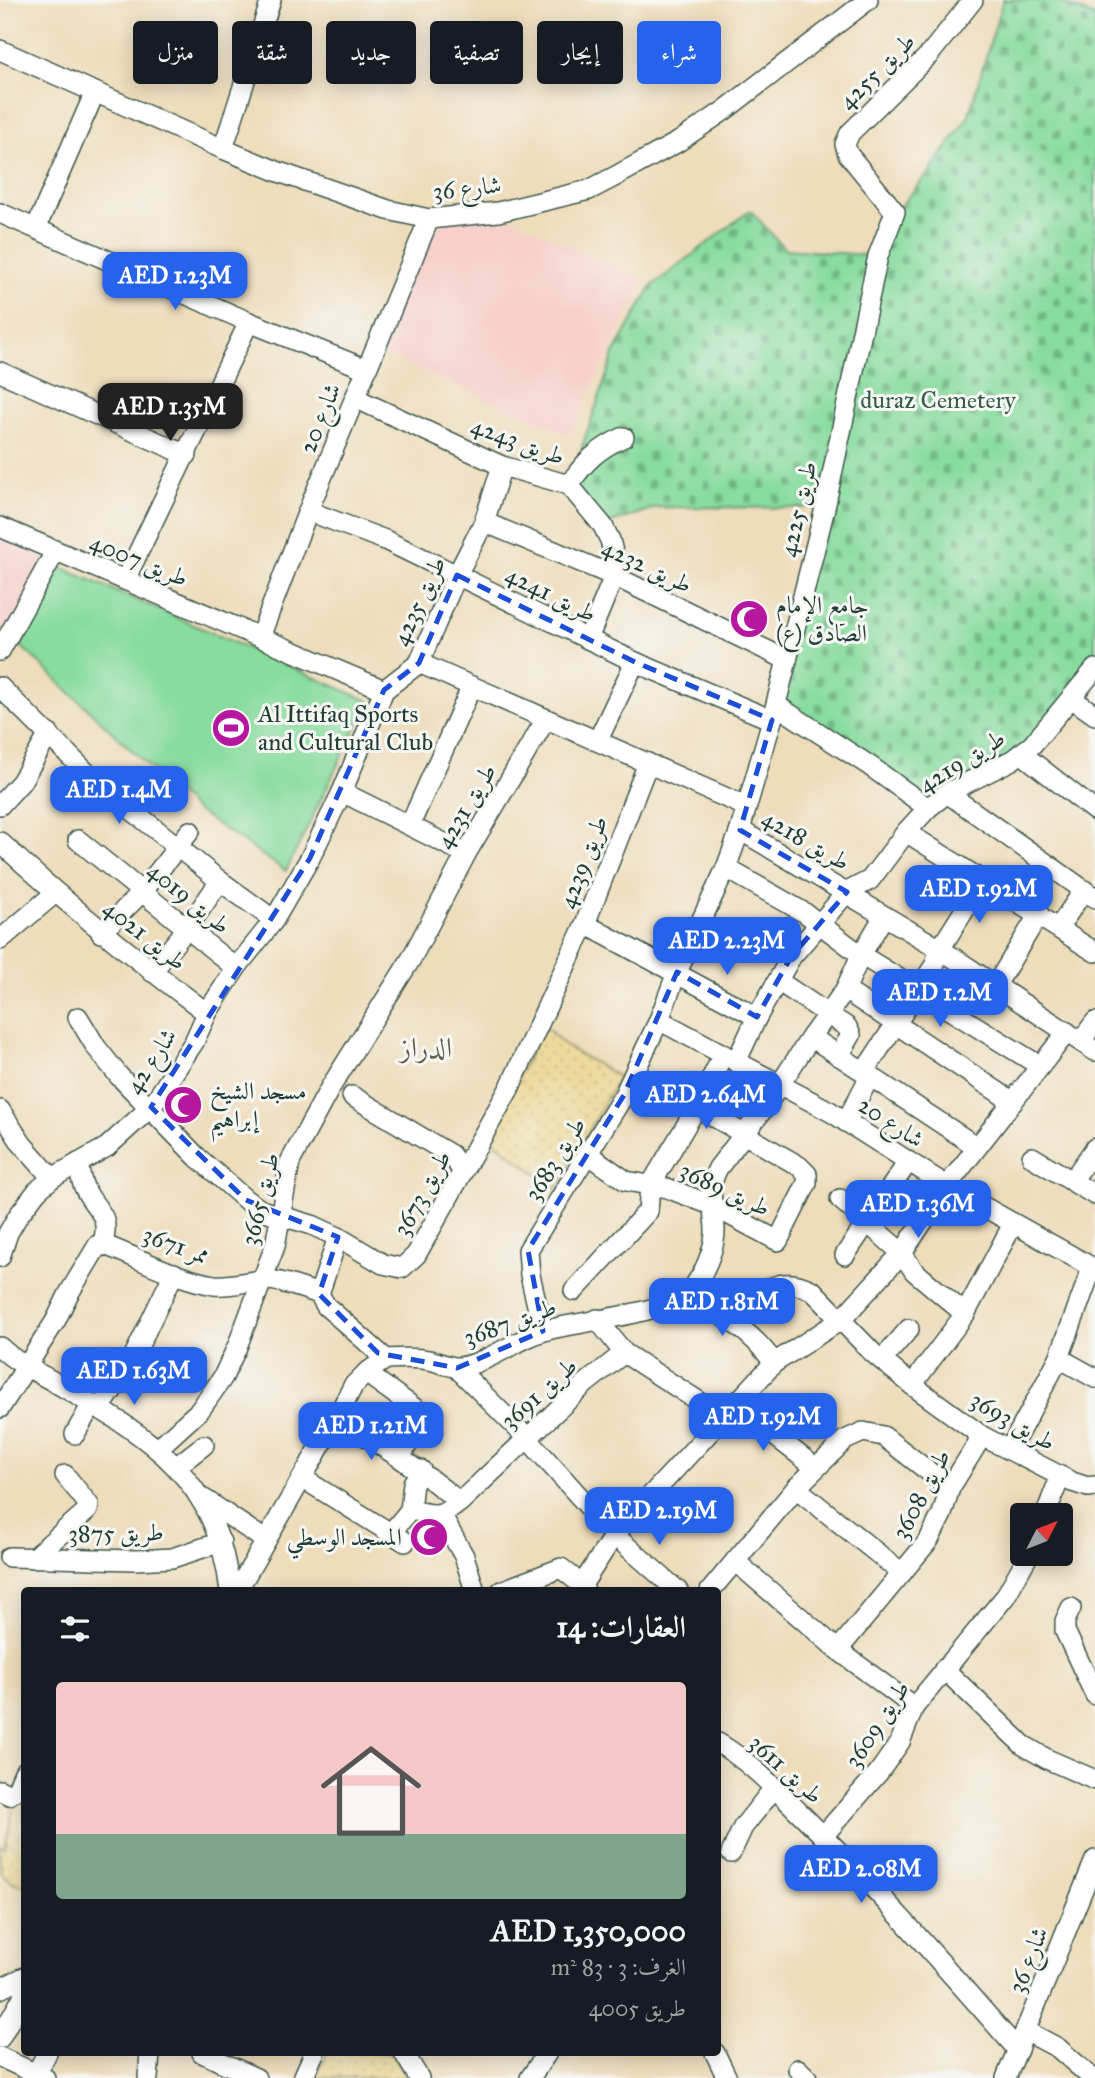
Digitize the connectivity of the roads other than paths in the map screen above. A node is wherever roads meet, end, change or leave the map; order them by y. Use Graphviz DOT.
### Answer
graph roads {
  1 [pos="271,0"];
  2 [pos="868,0"];
  3 [pos="973,0"];
  4 [pos="0,50"];
  5 [pos="95,92"];
  6 [pos="845,144"];
  7 [pos="223,149"];
  8 [pos="0,212"];
  9 [pos="429,219"];
  10 [pos="36,228"];
  11 [pos="249,323"];
  12 [pos="366,369"];
  13 [pos="0,372"];
  14 [pos="355,398"];
  15 [pos="624,437"];
  16 [pos="187,455"];
  17 [pos="502,466"];
  18 [pos="569,485"];
  19 [pos="308,511"];
  20 [pos="484,522"];
  21 [pos="0,527"];
  22 [pos="55,552"];
  23 [pos="457,575"];
  24 [pos="614,576"];
  25 [pos="125,580"];
  26 [pos="261,637"];
  27 [pos="588,639"];
  28 [pos="0,651"];
  29 [pos="787,660"];
  30 [pos="635,662"];
  31 [pos="419,663"];
  32 [pos="1095,669"];
  33 [pos="0,687"];
  34 [pos="471,688"];
  35 [pos="384,690"];
  36 [pos="1070,698"];
  37 [pos="774,713"];
  38 [pos="1095,715"];
  39 [pos="547,719"];
  40 [pos="49,734"];
  41 [pos="598,740"];
  42 [pos="1021,753"];
  43 [pos="648,763"];
  44 [pos="342,792"];
  45 [pos="947,793"];
  46 [pos="0,805"];
  47 [pos="745,806"];
  48 [pos="929,808"];
  49 [pos="1095,811"];
  50 [pos="410,825"];
  51 [pos="740,830"];
  52 [pos="190,831"];
  53 [pos="906,832"];
  54 [pos="78,840"];
  55 [pos="0,842"];
  56 [pos="176,847"];
  57 [pos="466,854"];
  58 [pos="310,858"];
  59 [pos="726,867"];
  60 [pos="984,879"];
  61 [pos="220,881"];
  62 [pos="143,891"];
  63 [pos="847,892"];
  64 [pos="54,894"];
  65 [pos="1089,894"];
  66 [pos="1039,914"];
  67 [pos="884,916"];
  68 [pos="430,919"];
  69 [pos="274,920"];
  70 [pos="585,924"];
  71 [pos="819,924"];
  72 [pos="1059,927"];
  73 [pos="188,928"];
  74 [pos="101,933"];
  75 [pos="0,940"];
  76 [pos="940,948"];
  77 [pos="1095,952"];
  78 [pos="861,955"];
  79 [pos="236,968"];
  80 [pos="152,972"];
  81 [pos="677,972"];
  82 [pos="559,978"];
  83 [pos="778,981"];
  84 [pos="996,985"];
  85 [pos="845,990"];
  86 [pos="918,990"];
  87 [pos="207,1013"];
  88 [pos="828,1013"];
  89 [pos="78,1017"];
  90 [pos="757,1017"];
  91 [pos="659,1020"];
  92 [pos="1095,1022"];
  93 [pos="897,1023"];
  94 [pos="811,1037"];
  95 [pos="1081,1042"];
  96 [pos="839,1056"];
  97 [pos="730,1059"];
  98 [pos="1040,1066"];
  99 [pos="867,1074"];
  100 [pos="780,1085"];
  101 [pos="352,1096"];
  102 [pos="1013,1102"];
  103 [pos="151,1107"];
  104 [pos="696,1107"];
  105 [pos="1,1114"];
  106 [pos="846,1122"];
  107 [pos="745,1134"];
  108 [pos="977,1147"];
  109 [pos="1095,1148"];
  110 [pos="589,1154"];
  111 [pos="1032,1157"];
  112 [pos="908,1162"];
  113 [pos="78,1163"];
  114 [pos="462,1170"];
  115 [pos="52,1178"];
  116 [pos="1072,1181"];
  117 [pos="650,1186"];
  118 [pos="947,1186"];
  119 [pos="1095,1195"];
  120 [pos="840,1199"];
  121 [pos="711,1205"];
  122 [pos="281,1217"];
  123 [pos="866,1221"];
  124 [pos="1013,1224"];
  125 [pos="338,1237"];
  126 [pos="100,1245"];
  127 [pos="902,1253"];
  128 [pos="845,1255"];
  129 [pos="0,1256"];
  130 [pos="1093,1268"];
  131 [pos="174,1273"];
  132 [pos="263,1280"];
  133 [pos="574,1291"];
  134 [pos="320,1294"];
  135 [pos="685,1297"];
  136 [pos="965,1314"];
  137 [pos="597,1320"];
  138 [pos="731,1320"];
  139 [pos="841,1320"];
  140 [pos="909,1329"];
  141 [pos="543,1331"];
  142 [pos="0,1348"];
  143 [pos="624,1353"];
  144 [pos="1059,1358"];
  145 [pos="386,1359"];
  146 [pos="882,1360"];
  147 [pos="774,1363"];
  148 [pos="28,1366"];
  149 [pos="457,1368"];
  150 [pos="366,1373"];
  151 [pos="1095,1378"];
  152 [pos="912,1385"];
  153 [pos="96,1406"];
  154 [pos="0,1408"];
  155 [pos="729,1411"];
  156 [pos="336,1419"];
  157 [pos="75,1434"];
  158 [pos="982,1436"];
  159 [pos="526,1437"];
  160 [pos="204,1445"];
  161 [pos="157,1449"];
  162 [pos="1010,1449"];
  163 [pos="400,1457"];
  164 [pos="177,1466"];
  165 [pos="816,1468"];
  166 [pos="421,1470"];
  167 [pos="65,1475"];
  168 [pos="1060,1477"];
  169 [pos="302,1478"];
  170 [pos="1095,1486"];
  171 [pos="796,1488"];
  172 [pos="950,1488"];
  173 [pos="200,1496"];
  174 [pos="460,1502"];
  175 [pos="1050,1503"];
  176 [pos="410,1510"];
  177 [pos="441,1515"];
  178 [pos="614,1535"];
  179 [pos="265,1540"];
  180 [pos="221,1542"];
  181 [pos="3,1558"];
  182 [pos="33,1558"];
  183 [pos="735,1561"];
  184 [pos="1022,1566"];
  185 [pos="902,1573"];
  186 [pos="229,1587"];
  187 [pos="239,1587"];
  188 [pos="474,1587"];
  189 [pos="511,1587"];
  190 [pos="582,1587"];
  191 [pos="584,1587"];
  192 [pos="674,1587"];
  193 [pos="713,1587"];
  194 [pos="1071,1608"];
  195 [pos="838,1650"];
  196 [pos="944,1669"];
  197 [pos="1095,1695"];
  198 [pos="914,1707"];
  199 [pos="721,1744"];
  200 [pos="21,1779"];
  201 [pos="1095,1780"];
  202 [pos="774,1788"];
  203 [pos="3,1792"];
  204 [pos="823,1836"];
  205 [pos="731,1853"];
  206 [pos="1095,1860"];
  207 [pos="21,1978"];
  208 [pos="0,1989"];
  209 [pos="21,2000"];
  210 [pos="1026,2031"];
  211 [pos="0,2038"];
  212 [pos="1018,2050"];
  213 [pos="46,2056"];
  214 [pos="150,2056"];
  215 [pos="208,2056"];
  216 [pos="312,2056"];
  217 [pos="406,2056"];
  218 [pos="541,2056"];
  219 [pos="716,2056"];
  220 [pos="0,2057"];
  221 [pos="38,2076"];
  222 [pos="151,2076"];
  223 [pos="256,2078"];
  224 [pos="303,2078"];
  225 [pos="419,2078"];
  226 [pos="530,2078"];
  227 [pos="727,2078"];
  228 [pos="1006,2078"];
  229 [pos="1092,2078"];
  1 -- 7 [label="street"];
  2 -- 9 [label="street, شارع 36"];
  3 -- 6 [label="street, طريق 4255"];
  4 -- 5 [label="street, شارع 36"];
  5 -- 7 [label="street, شارع 36"];
  5 -- 10 [label="street"];
  6 -- 29 [label="street, طريق 4225"];
  7 -- 9 [label="street, شارع 36"];
  8 -- 10 [label="street"];
  9 -- 12 [label="street, شارع 20"];
  10 -- 11 [label="street"];
  11 -- 12 [label="street"];
  11 -- 16 [label="street"];
  12 -- 14 [label="street, شارع 20"];
  13 -- 16 [label="street"];
  14 -- 17 [label="street, طريق 4243"];
  14 -- 19 [label="street, شارع 20"];
  15 -- 18 [label="street"];
  16 -- 25 [label="street"];
  17 -- 18 [label="street, طريق 4243"];
  17 -- 20 [label="street, طريق 4235"];
  18 -- 24 [label="street, طريق 4243"];
  19 -- 23 [label="street, طريق 4241"];
  19 -- 26 [label="street, شارع 20"];
  20 -- 23 [label="street, طريق 4235"];
  20 -- 24 [label="street, طريق 4232"];
  21 -- 22 [label="street, طريق 4007"];
  22 -- 25 [label="street, طريق 4007"];
  22 -- 28 [label="street"];
  23 -- 27 [label="street, طريق 4241"];
  23 -- 31 [label="street, طريق 4235"];
  24 -- 27 [label="street"];
  24 -- 29 [label="street, طريق 4232"];
  25 -- 26 [label="street, طريق 4007"];
  26 -- 35 [label="street, طريق 4007"];
  27 -- 30 [label="street, طريق 4241"];
  29 -- 37 [label="street, طريق 4225"];
  30 -- 37 [label="street, طريق 4241"];
  30 -- 41 [label="street"];
  31 -- 34 [label="street"];
  31 -- 35 [label="street, طريق 4235"];
  32 -- 36 [label="street, طريق 4219"];
  33 -- 40 [label="street"];
  34 -- 39 [label="street"];
  34 -- 50 [label="street"];
  35 -- 44 [label="street, طريق 4235"];
  36 -- 38 [label="street"];
  36 -- 42 [label="street, طريق 4219"];
  37 -- 47 [label="street, طريق 4225"];
  37 -- 48 [label="street, طريق 4241"];
  39 -- 41 [label="street"];
  39 -- 57 [label="street, طريق 4231"];
  40 -- 46 [label="street"];
  40 -- 56 [label="street"];
  41 -- 43 [label="street"];
  42 -- 45 [label="street, طريق 4219"];
  42 -- 49 [label="street"];
  43 -- 47 [label="street"];
  43 -- 70 [label="street, طريق 4239"];
  44 -- 50 [label="street"];
  44 -- 58 [label="street, طريق 4235"];
  45 -- 48 [label="street, طريق 4219"];
  45 -- 65 [label="street"];
  47 -- 51 [label="street, طريق 4225"];
  48 -- 53 [label="street, طريق 4219"];
  50 -- 57 [label="street"];
  51 -- 59 [label="street, طريق 4225"];
  51 -- 63 [label="street, طريق 4218"];
  52 -- 56 [label="street"];
  53 -- 60 [label="street"];
  53 -- 63 [label="street, طريق 4219"];
  54 -- 62 [label="street, طريق 4019"];
  55 -- 64 [label="street, طريق 4021"];
  56 -- 61 [label="street"];
  56 -- 62 [label="street"];
  57 -- 68 [label="street, طريق 4231"];
  58 -- 69 [label="street, شارع 42"];
  59 -- 71 [label="street"];
  59 -- 81 [label="street, طريق 4225"];
  60 -- 66 [label="street"];
  60 -- 76 [label="street"];
  61 -- 69 [label="street"];
  61 -- 73 [label="street"];
  62 -- 73 [label="street, طريق 4019"];
  62 -- 74 [label="street"];
  63 -- 67 [label="street, طريق 4218"];
  63 -- 71 [label="street, طريق 4219"];
  64 -- 74 [label="street, طريق 4021"];
  64 -- 75 [label="street"];
  65 -- 72 [label="street"];
  66 -- 72 [label="street"];
  66 -- 84 [label="street"];
  67 -- 76 [label="street, طريق 4218"];
  67 -- 78 [label="street"];
  68 -- 122 [label="street, طريق 3665"];
  69 -- 79 [label="street, شارع 42"];
  70 -- 81 [label="street"];
  70 -- 82 [label="street, طريق 4239"];
  71 -- 78 [label="street"];
  71 -- 83 [label="street, طريق 4219"];
  72 -- 77 [label="street"];
  73 -- 79 [label="street, طريق 4019"];
  73 -- 80 [label="street"];
  74 -- 80 [label="street, طريق 4021"];
  76 -- 84 [label="street, طريق 4218"];
  76 -- 86 [label="street"];
  78 -- 85 [label="street"];
  78 -- 86 [label="street"];
  79 -- 87 [label="street, شارع 42"];
  80 -- 87 [label="street, طريق 4021"];
  81 -- 90 [label="street"];
  81 -- 91 [label="street, طريق 4225"];
  82 -- 114 [label="street, طريق 3673"];
  83 -- 88 [label="street"];
  83 -- 90 [label="street, طريق 4219"];
  84 -- 95 [label="street, طريق 4218"];
  85 -- 88 [label="street"];
  85 -- 93 [label="street"];
  86 -- 93 [label="street"];
  86 -- 98 [label="street"];
  87 -- 103 [label="street, شارع 42"];
  88 -- 94 [label="street"];
  88 -- 96 [label="street"];
  89 -- 103 [label="street, طريق 3673"];
  90 -- 97 [label="street, طريق 4219"];
  91 -- 97 [label="street, شارع 20"];
  91 -- 110 [label="street, طريق 3683"];
  92 -- 95 [label="street"];
  93 -- 99 [label="street"];
  93 -- 102 [label="street"];
  94 -- 96 [label="street"];
  94 -- 100 [label="street"];
  95 -- 98 [label="street"];
  96 -- 99 [label="street"];
  97 -- 100 [label="street, شارع 20"];
  97 -- 104 [label="street, طريق 4219"];
  98 -- 102 [label="street"];
  99 -- 106 [label="street"];
  99 -- 108 [label="street"];
  100 -- 106 [label="street, شارع 20"];
  100 -- 107 [label="street"];
  101 -- 114 [label="street"];
  102 -- 108 [label="street"];
  103 -- 113 [label="street, شارع 42"];
  103 -- 122 [label="street, طريق 3673"];
  104 -- 107 [label="street"];
  104 -- 117 [label="street, طريق 4219"];
  105 -- 115 [label="street"];
  106 -- 112 [label="street, شارع 20"];
  107 -- 121 [label="street"];
  107 -- 121 [label="street, طريق 3689"];
  108 -- 118 [label="street"];
  109 -- 116 [label="street"];
  110 -- 117 [label="street, طريق 3689"];
  110 -- 141 [label="street, طريق 3683"];
  111 -- 116 [label="street"];
  112 -- 118 [label="street, شارع 20"];
  112 -- 123 [label="street"];
  113 -- 115 [label="street, شارع 42"];
  113 -- 126 [label="street"];
  114 -- 125 [label="street, طريق 3673"];
  115 -- 129 [label="street, شارع 42"];
  116 -- 119 [label="street"];
  117 -- 121 [label="street, طريق 3689"];
  117 -- 133 [label="street, طريق 4219"];
  118 -- 124 [label="street, شارع 20"];
  118 -- 127 [label="street"];
  120 -- 123 [label="street"];
  121 -- 135 [label="street"];
  122 -- 125 [label="street, طريق 3673"];
  122 -- 132 [label="street, طريق 3665"];
  123 -- 127 [label="street"];
  123 -- 128 [label="street"];
  124 -- 130 [label="street, شارع 20"];
  124 -- 136 [label="street"];
  125 -- 134 [label="street"];
  126 -- 131 [label="street, ممر 3671"];
  126 -- 148 [label="street"];
  127 -- 136 [label="street"];
  127 -- 139 [label="street"];
  130 -- 144 [label="street"];
  131 -- 132 [label="street, ممر 3671"];
  131 -- 153 [label="street"];
  132 -- 134 [label="street, ممر 3671"];
  132 -- 161 [label="street, طريق 3665"];
  134 -- 145 [label="street"];
  135 -- 137 [label="street, طريق 3687"];
  135 -- 138 [label="street"];
  136 -- 152 [label="street"];
  137 -- 141 [label="street, طريق 3687"];
  137 -- 143 [label="street"];
  138 -- 139 [label="street"];
  138 -- 147 [label="street"];
  139 -- 146 [label="street, طريق 3693"];
  139 -- 147 [label="street"];
  140 -- 146 [label="street"];
  141 -- 149 [label="street, طريق 3687"];
  142 -- 148 [label="street"];
  143 -- 155 [label="street"];
  143 -- 159 [label="street, طريق 3691"];
  144 -- 151 [label="street"];
  144 -- 162 [label="street"];
  145 -- 149 [label="street, طريق 3687"];
  145 -- 150 [label="street"];
  146 -- 152 [label="street, طريق 3693"];
  147 -- 155 [label="street"];
  148 -- 153 [label="street"];
  148 -- 154 [label="street"];
  149 -- 159 [label="street"];
  150 -- 156 [label="street"];
  150 -- 163 [label="street"];
  152 -- 158 [label="street, طريق 3693"];
  153 -- 157 [label="street"];
  153 -- 161 [label="street"];
  155 -- 165 [label="street"];
  155 -- 178 [label="street"];
  156 -- 163 [label="street"];
  156 -- 169 [label="street"];
  158 -- 162 [label="street, طريق 3693"];
  158 -- 172 [label="street, طريق 3608"];
  159 -- 174 [label="street, طريق 3691"];
  159 -- 178 [label="street"];
  160 -- 164 [label="street"];
  161 -- 164 [label="street"];
  162 -- 168 [label="street, طريق 3693"];
  163 -- 166 [label="street"];
  164 -- 173 [label="street"];
  165 -- 171 [label="street"];
  165 -- 172 [label="street"];
  166 -- 174 [label="street"];
  166 -- 176 [label="street"];
  167 -- 182 [label="street"];
  168 -- 170 [label="street, طريق 3693"];
  168 -- 175 [label="street"];
  169 -- 176 [label="street"];
  169 -- 179 [label="street"];
  171 -- 183 [label="street"];
  171 -- 185 [label="street, طريق 3608"];
  172 -- 185 [label="street, طريق 3608"];
  173 -- 179 [label="street"];
  173 -- 180 [label="street"];
  174 -- 177 [label="street, طريق 3691"];
  176 -- 177 [label="street"];
  177 -- 188 [label="street"];
  178 -- 191 [label="street"];
  178 -- 192 [label="street"];
  179 -- 187 [label="street"];
  180 -- 182 [label="street, طريق 3875"];
  180 -- 186 [label="street"];
  181 -- 182 [label="street, طريق 3875"];
  183 -- 193 [label="street"];
  183 -- 195 [label="street"];
  184 -- 196 [label="street, طريق 3609"];
  185 -- 195 [label="street, طريق 3608"];
  189 -- 190 [label="street"];
  194 -- 197 [label="street"];
  195 -- 198 [label="street"];
  196 -- 198 [label="street, طريق 3609"];
  196 -- 201 [label="street, طريق 3609"];
  198 -- 204 [label="street, طريق 3609"];
  199 -- 202 [label="street, طريق 3611"];
  200 -- 203 [label="street"];
  202 -- 204 [label="street, طريق 3611"];
  202 -- 205 [label="street"];
  204 -- 212 [label="street, طريق 3611"];
  206 -- 210 [label="street, شارع 36"];
  207 -- 208 [label="street"];
  209 -- 211 [label="street"];
  210 -- 212 [label="street, شارع 36"];
  210 -- 229 [label="street"];
  212 -- 228 [label="street, شارع 36"];
  213 -- 221 [label="street"];
  214 -- 222 [label="street"];
  215 -- 223 [label="street"];
  216 -- 224 [label="street"];
  217 -- 225 [label="street"];
  218 -- 226 [label="street"];
  219 -- 227 [label="street"];
  220 -- 221 [label="street"];
}
